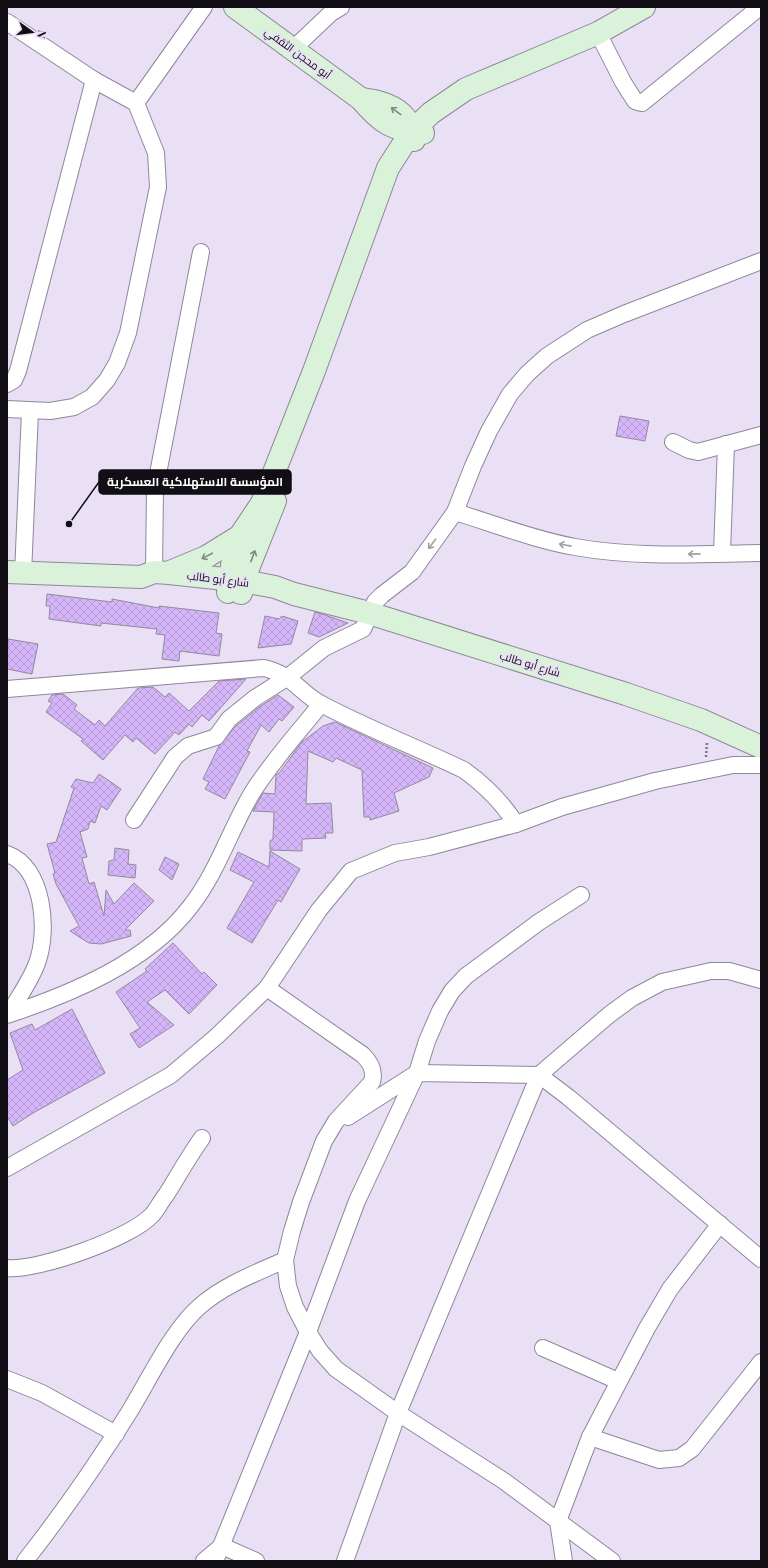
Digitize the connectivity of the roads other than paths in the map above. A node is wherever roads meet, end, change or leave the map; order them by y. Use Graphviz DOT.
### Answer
graph roads {
  1 [pos="204,7"];
  2 [pos="235,7"];
  3 [pos="341,7"];
  4 [pos="644,7"];
  5 [pos="659,7"];
  6 [pos="760,7"];
  7 [pos="7,22"];
  8 [pos="600,35"];
  9 [pos="293,49"];
  10 [pos="94,80"];
  11 [pos="136,103"];
  12 [pos="417,136"];
  13 [pos="201,252"];
  14 [pos="761,261"];
  15 [pos="7,384"];
  16 [pos="7,409"];
  17 [pos="30,411"];
  18 [pos="761,435"];
  19 [pos="674,442"];
  20 [pos="726,444"];
  21 [pos="456,512"];
  22 [pos="240,536"];
  23 [pos="722,553"];
  24 [pos="761,553"];
  25 [pos="15,573"];
  26 [pos="155,574"];
  27 [pos="236,586"];
  28 [pos="369,613"];
  29 [pos="288,677"];
  30 [pos="7,689"];
  31 [pos="321,704"];
  32 [pos="761,747"];
  33 [pos="761,765"];
  34 [pos="134,820"];
  35 [pos="516,824"];
  36 [pos="7,854"];
  37 [pos="581,896"];
  38 [pos="761,980"];
  39 [pos="267,988"];
  40 [pos="8,1014"];
  41 [pos="417,1073"];
  42 [pos="539,1075"];
  43 [pos="331,1128"];
  44 [pos="202,1138"];
  45 [pos="7,1168"];
  46 [pos="720,1224"];
  47 [pos="761,1259"];
  48 [pos="285,1260"];
  49 [pos="7,1268"];
  50 [pos="308,1332"];
  51 [pos="543,1348"];
  52 [pos="761,1362"];
  53 [pos="7,1379"];
  54 [pos="618,1381"];
  55 [pos="398,1413"];
  56 [pos="116,1434"];
  57 [pos="590,1437"];
  58 [pos="558,1521"];
  59 [pos="222,1546"];
  60 [pos="25,1561"];
  61 [pos="204,1561"];
  62 [pos="215,1561"];
  63 [pos="256,1561"];
  64 [pos="345,1561"];
  65 [pos="564,1561"];
  66 [pos="612,1561"];
  1 -- 11 [label="street"];
  2 -- 9 [label="street, أبو محجن الثقفي"];
  3 -- 9 [label="street"];
  4 -- 8 [label="street"];
  5 -- 8 [label="street"];
  6 -- 8 [label="street"];
  7 -- 10 [label="street"];
  8 -- 12 [label="street"];
  9 -- 12 [label="street, أبو محجن الثقفي"];
  10 -- 11 [label="street"];
  10 -- 15 [label="street"];
  11 -- 17 [label="street"];
  12 -- 22 [label="street"];
  27 -- 12 [label="street, one-way"];
  13 -- 26 [label="street"];
  14 -- 21 [label="street"];
  16 -- 17 [label="street"];
  17 -- 25 [label="street"];
  18 -- 20 [label="street"];
  19 -- 20 [label="street"];
  20 -- 23 [label="street"];
  23 -- 21 [label="street, one-way"];
  21 -- 28 [label="street, one-way"];
  22 -- 26 [label="street, one-way"];
  22 -- 27 [label="street"];
  23 -- 24 [label="street"];
  25 -- 26 [label="street, شارع أبو طالب"];
  26 -- 27 [label="street, شارع أبو طالب"];
  27 -- 28 [label="street, شارع أبو طالب"];
  28 -- 29 [label="street"];
  28 -- 32 [label="street, شارع أبو طالب"];
  29 -- 30 [label="street"];
  29 -- 31 [label="street"];
  29 -- 34 [label="street"];
  31 -- 35 [label="street"];
  31 -- 40 [label="street"];
  33 -- 35 [label="street"];
  35 -- 39 [label="street"];
  36 -- 40 [label="street"];
  37 -- 41 [label="street"];
  38 -- 42 [label="street"];
  39 -- 43 [label="street"];
  39 -- 45 [label="street"];
  41 -- 42 [label="street"];
  41 -- 43 [label="street"];
  41 -- 50 [label="street"];
  42 -- 46 [label="street"];
  42 -- 55 [label="street"];
  43 -- 48 [label="street"];
  44 -- 49 [label="street"];
  46 -- 47 [label="street"];
  46 -- 54 [label="street"];
  48 -- 50 [label="street"];
  48 -- 56 [label="street"];
  50 -- 55 [label="street"];
  50 -- 59 [label="street"];
  51 -- 54 [label="street"];
  52 -- 57 [label="street"];
  53 -- 56 [label="street"];
  54 -- 57 [label="street"];
  55 -- 58 [label="street"];
  55 -- 64 [label="street"];
  56 -- 60 [label="street"];
  57 -- 58 [label="street"];
  58 -- 65 [label="street"];
  58 -- 66 [label="street"];
  59 -- 61 [label="street"];
  59 -- 62 [label="street"];
  59 -- 63 [label="street"];
}
